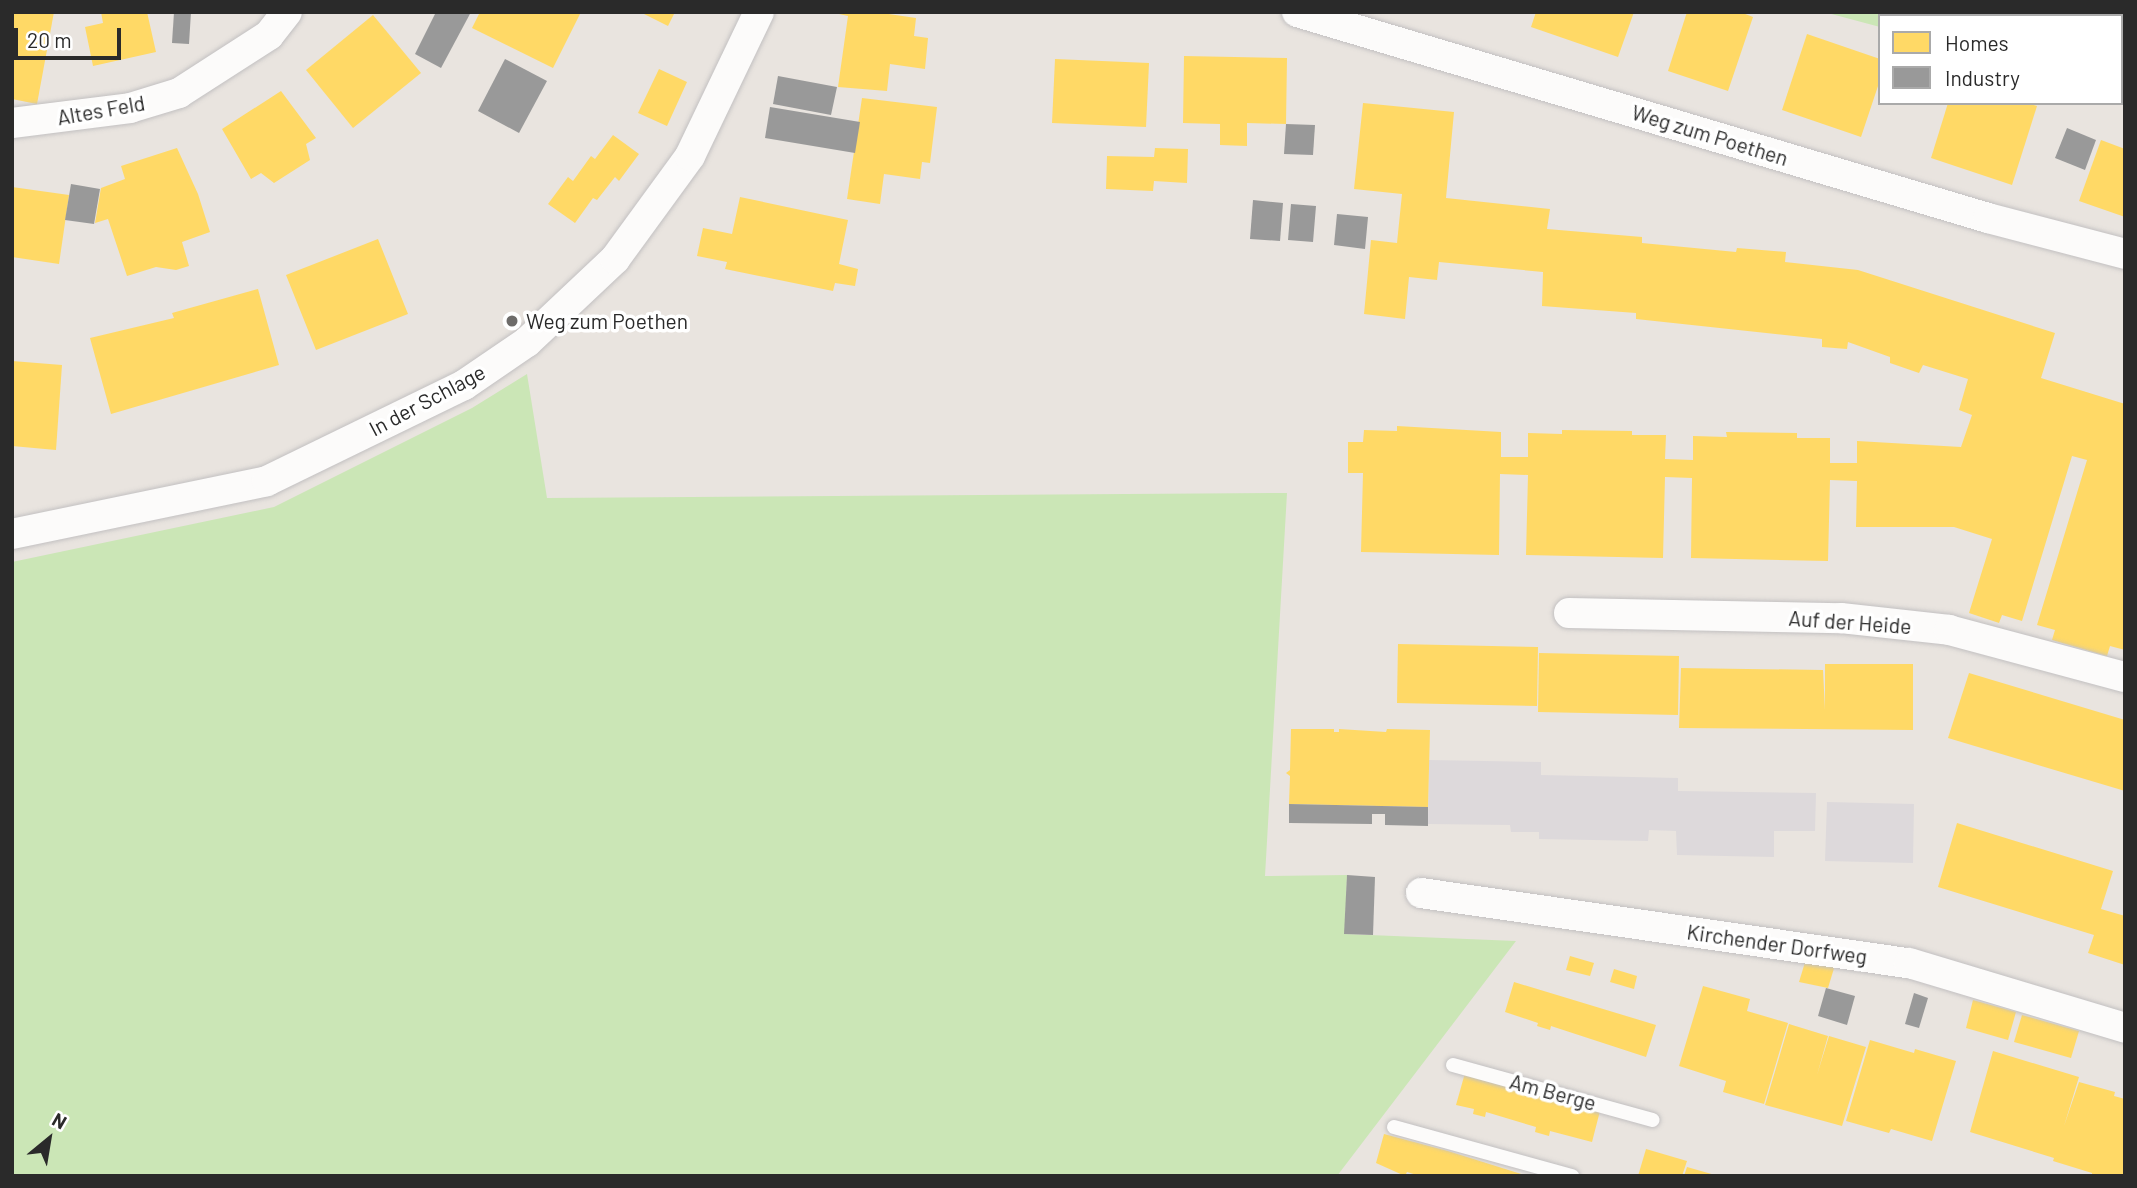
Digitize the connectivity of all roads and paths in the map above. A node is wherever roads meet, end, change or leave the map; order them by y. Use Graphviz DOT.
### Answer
graph roads {
  1 [pos="287,12"];
  2 [pos="759,12"];
  3 [pos="1297,12"];
  4 [pos="12,123"];
  5 [pos="2125,254"];
  6 [pos="12,534"];
  7 [pos="1569,613"];
  8 [pos="2125,677"];
  9 [pos="1421,894"];
  10 [pos="2125,1028"];
  11 [pos="1453,1065"];
  12 [pos="1653,1120"];
  13 [pos="1394,1127"];
  14 [pos="1572,1176"];
  1 -- 4 [label="street, Altes Feld"];
  2 -- 6 [label="street, In der Schlage"];
  3 -- 5 [label="street, Weg zum Poethen"];
  7 -- 8 [label="street, Auf der Heide"];
  9 -- 10 [label="street, Kirchender Dorfweg"];
  11 -- 12 [label="lane, Am Berge"];
  13 -- 14 [label="lane"];
}
